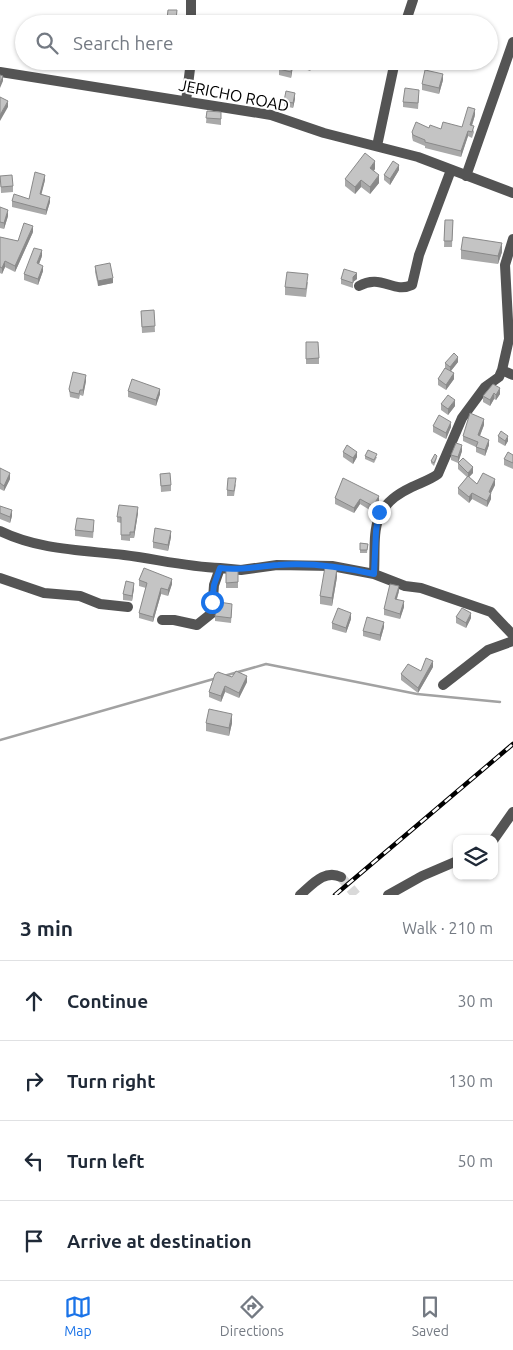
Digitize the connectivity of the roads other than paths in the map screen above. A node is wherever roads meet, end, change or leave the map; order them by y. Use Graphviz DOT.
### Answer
graph roads {
  1 [pos="191,0"];
  2 [pos="413,0"];
  3 [pos="190,15"];
  4 [pos="408,15"];
  5 [pos="513,42"];
  6 [pos="190,70"];
  7 [pos="393,70"];
  8 [pos="0,72"];
  9 [pos="186,101"];
  10 [pos="377,146"];
  11 [pos="451,170"];
  12 [pos="466,176"];
  13 [pos="513,193"];
  14 [pos="513,239"];
  15 [pos="359,286"];
  16 [pos="502,370"];
  17 [pos="513,375"];
  18 [pos="0,531"];
  19 [pos="220,568"];
  20 [pos="374,574"];
  21 [pos="0,578"];
  22 [pos="128,607"];
  23 [pos="162,620"];
  24 [pos="513,635"];
  25 [pos="513,641"];
  26 [pos="443,686"];
  27 [pos="513,812"];
  28 [pos="497,835"];
  29 [pos="453,863"];
  30 [pos="341,876"];
  31 [pos="300,895"];
  32 [pos="388,895"];
  1 -- 3 [label="street"];
  2 -- 4 [label="street"];
  5 -- 12 [label="street"];
  6 -- 9 [label="street"];
  7 -- 10 [label="street"];
  8 -- 9 [label="street, JERICHO ROAD"];
  9 -- 10 [label="street, JERICHO ROAD"];
  10 -- 11 [label="street, JERICHO ROAD"];
  11 -- 12 [label="street, JERICHO ROAD"];
  11 -- 15 [label="street"];
  12 -- 13 [label="street, JERICHO ROAD"];
  14 -- 16 [label="street"];
  16 -- 17 [label="street"];
  16 -- 20 [label="street"];
  18 -- 19 [label="street"];
  19 -- 20 [label="street"];
  19 -- 23 [label="street"];
  20 -- 24 [label="street"];
  21 -- 22 [label="street"];
  25 -- 26 [label="street"];
  27 -- 28 [label="street"];
  29 -- 32 [label="street"];
  30 -- 31 [label="street"];
}
